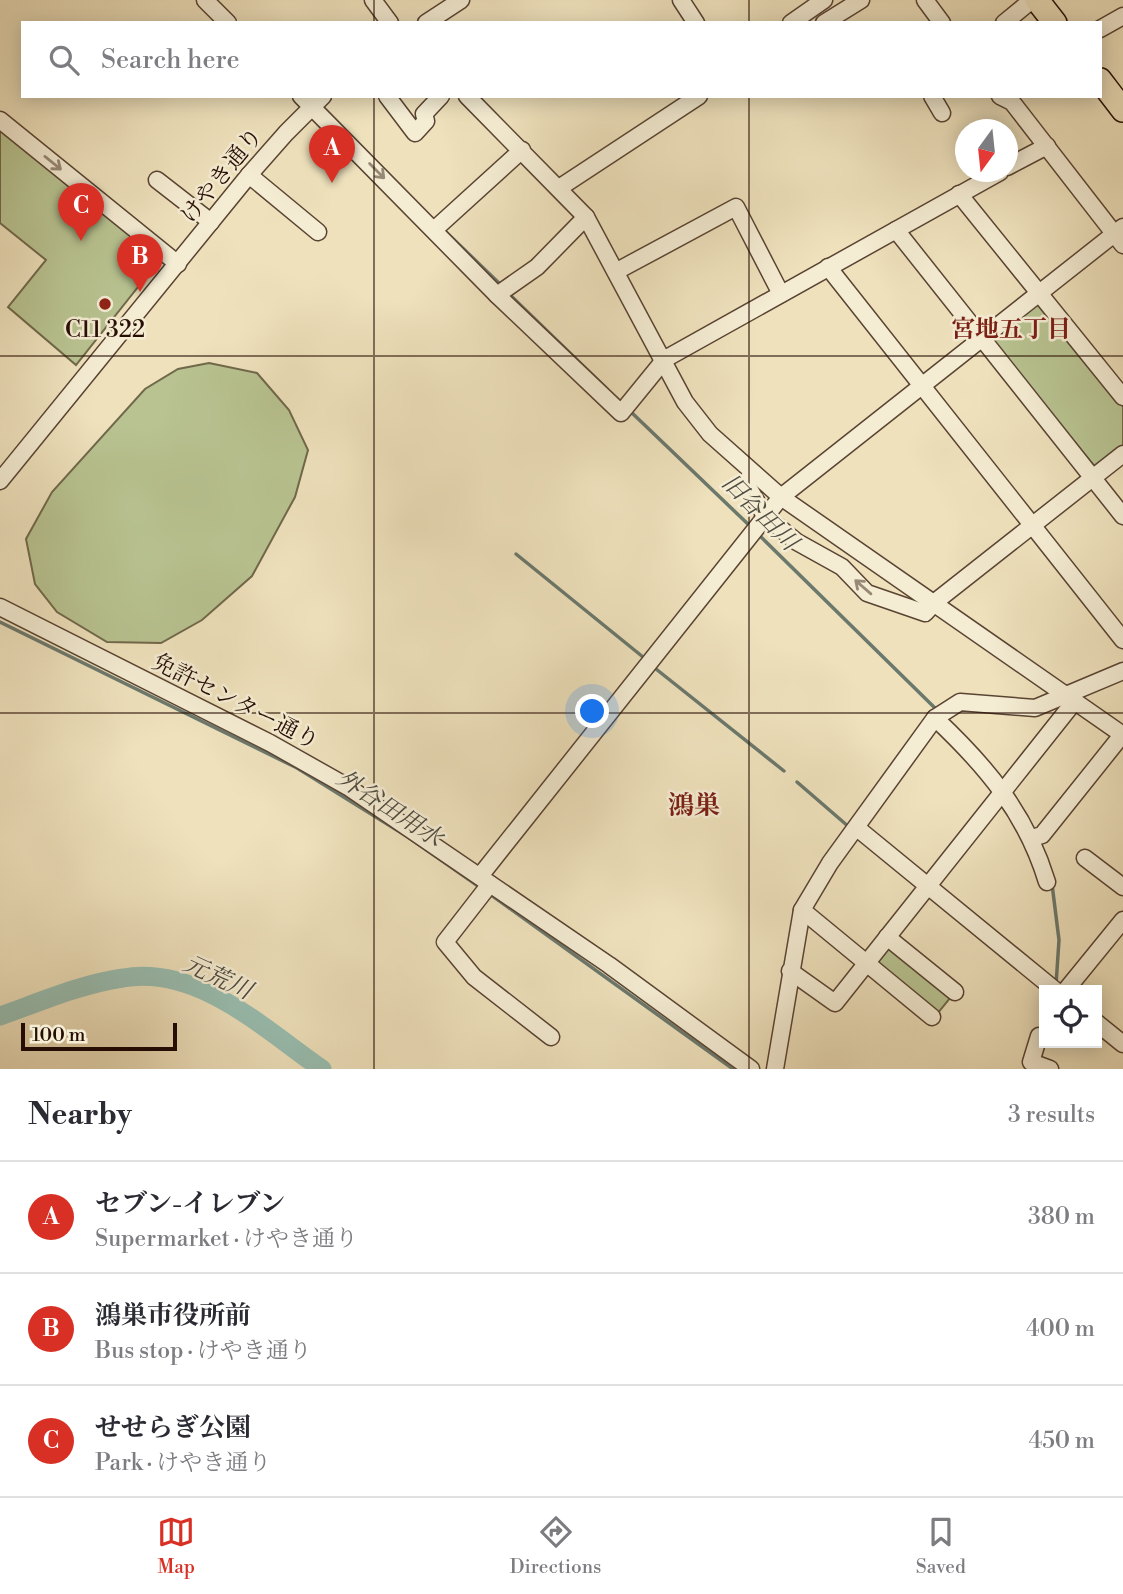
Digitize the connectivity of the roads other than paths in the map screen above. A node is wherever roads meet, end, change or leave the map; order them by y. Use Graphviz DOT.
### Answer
graph roads {
  1 [pos="205,0"];
  2 [pos="373,0"];
  3 [pos="461,0"];
  4 [pos="681,0"];
  5 [pos="860,0"];
  6 [pos="925,0"];
  7 [pos="1034,0"];
  8 [pos="1049,0"];
  9 [pos="818,4"];
  10 [pos="1123,16"];
  11 [pos="226,21"];
  12 [pos="389,21"];
  13 [pos="429,21"];
  14 [pos="694,21"];
  15 [pos="794,21"];
  16 [pos="825,21"];
  17 [pos="941,21"];
  18 [pos="1007,21"];
  19 [pos="1053,21"];
  20 [pos="1066,21"];
  21 [pos="1102,28"];
  22 [pos="1102,66"];
  23 [pos="1102,83"];
  24 [pos="1123,92"];
  25 [pos="389,98"];
  26 [pos="440,98"];
  27 [pos="469,98"];
  28 [pos="696,98"];
  29 [pos="933,98"];
  30 [pos="1004,98"];
  31 [pos="312,100"];
  32 [pos="1123,110"];
  33 [pos="942,113"];
  34 [pos="0,120"];
  35 [pos="1046,146"];
  36 [pos="522,150"];
  37 [pos="1018,161"];
  38 [pos="249,175"];
  39 [pos="157,180"];
  40 [pos="981,182"];
  41 [pos="559,188"];
  42 [pos="959,194"];
  43 [pos="586,217"];
  44 [pos="211,222"];
  45 [pos="435,229"];
  46 [pos="896,230"];
  47 [pos="318,232"];
  48 [pos="1120,236"];
  49 [pos="178,264"];
  50 [pos="828,267"];
  51 [pos="617,271"];
  52 [pos="1040,293"];
  53 [pos="782,294"];
  54 [pos="497,295"];
  55 [pos="983,337"];
  56 [pos="664,359"];
  57 [pos="922,385"];
  58 [pos="1123,397"];
  59 [pos="1123,454"];
  60 [pos="751,472"];
  61 [pos="1092,478"];
  62 [pos="0,481"];
  63 [pos="781,497"];
  64 [pos="765,516"];
  65 [pos="1123,516"];
  66 [pos="1034,524"];
  67 [pos="0,607"];
  68 [pos="930,608"];
  69 [pos="1123,640"];
  70 [pos="1123,671"];
  71 [pos="1069,698"];
  72 [pos="935,718"];
  73 [pos="1122,735"];
  74 [pos="1003,790"];
  75 [pos="857,828"];
  76 [pos="1032,838"];
  77 [pos="1085,858"];
  78 [pos="485,880"];
  79 [pos="1047,882"];
  80 [pos="928,886"];
  81 [pos="1123,887"];
  82 [pos="802,911"];
  83 [pos="1123,922"];
  84 [pos="887,937"];
  85 [pos="866,962"];
  86 [pos="790,971"];
  87 [pos="1052,985"];
  88 [pos="1063,985"];
  89 [pos="955,992"];
  90 [pos="932,1017"];
  91 [pos="1102,1027"];
  92 [pos="1039,1036"];
  93 [pos="551,1037"];
  94 [pos="1123,1044"];
  95 [pos="1030,1066"];
  96 [pos="751,1069"];
  97 [pos="775,1069"];
  98 [pos="1050,1069"];
  1 -- 11 [label="street"];
  2 -- 12 [label="street"];
  3 -- 13 [label="street"];
  4 -- 14 [label="street"];
  5 -- 16 [label="street"];
  6 -- 17 [label="street"];
  7 -- 18 [label="street"];
  7 -- 19 [label="highway"];
  8 -- 20 [label="highway"];
  9 -- 15 [label="street"];
  10 -- 21 [label="street"];
  22 -- 24 [label="highway"];
  23 -- 32 [label="highway"];
  25 -- 26 [label="street"];
  27 -- 36 [label="street"];
  28 -- 41 [label="street"];
  29 -- 33 [label="street"];
  30 -- 35 [label="street"];
  31 -- 38 [label="street, けやき通り"];
  31 -- 45 [label="street, one-way"];
  34 -- 49 [label="street, one-way"];
  35 -- 37 [label="street"];
  35 -- 48 [label="street"];
  36 -- 41 [label="street"];
  36 -- 45 [label="street"];
  38 -- 44 [label="street, けやき通り"];
  38 -- 47 [label="street"];
  39 -- 44 [label="street"];
  40 -- 42 [label="street"];
  41 -- 43 [label="street"];
  42 -- 46 [label="street"];
  42 -- 52 [label="street"];
  43 -- 51 [label="street"];
  43 -- 54 [label="street"];
  44 -- 49 [label="street, けやき通り"];
  45 -- 54 [label="street"];
  46 -- 50 [label="street"];
  46 -- 55 [label="street"];
  48 -- 52 [label="street"];
  49 -- 62 [label="street, けやき通り"];
  50 -- 53 [label="street"];
  50 -- 57 [label="street"];
  51 -- 53 [label="street"];
  51 -- 56 [label="street"];
  52 -- 55 [label="street"];
  52 -- 58 [label="street"];
  53 -- 56 [label="street"];
  54 -- 56 [label="street"];
  55 -- 57 [label="street"];
  55 -- 61 [label="street"];
  56 -- 60 [label="street"];
  57 -- 63 [label="street"];
  57 -- 66 [label="street"];
  59 -- 61 [label="street"];
  60 -- 63 [label="street"];
  60 -- 64 [label="street"];
  61 -- 65 [label="street"];
  61 -- 66 [label="street"];
  63 -- 64 [label="street"];
  63 -- 68 [label="street"];
  68 -- 64 [label="street, one-way"];
  64 -- 78 [label="street"];
  66 -- 68 [label="street"];
  66 -- 69 [label="street"];
  67 -- 78 [label="street, 免許センター通り"];
  68 -- 71 [label="street"];
  70 -- 71 [label="street"];
  71 -- 72 [label="street"];
  71 -- 73 [label="street"];
  71 -- 74 [label="street"];
  72 -- 74 [label="street"];
  72 -- 75 [label="street"];
  73 -- 76 [label="street"];
  74 -- 76 [label="street"];
  74 -- 80 [label="street"];
  75 -- 80 [label="street"];
  75 -- 82 [label="street"];
  76 -- 79 [label="street"];
  77 -- 81 [label="street"];
  78 -- 93 [label="street"];
  78 -- 96 [label="street, 免許センター通り"];
  80 -- 84 [label="street"];
  80 -- 87 [label="street"];
  82 -- 85 [label="street"];
  82 -- 86 [label="street"];
  83 -- 88 [label="street"];
  84 -- 85 [label="street"];
  84 -- 89 [label="street"];
  85 -- 86 [label="street"];
  85 -- 90 [label="street"];
  86 -- 97 [label="street"];
  91 -- 94 [label="street"];
  92 -- 95 [label="street"];
  95 -- 98 [label="street"];
}
